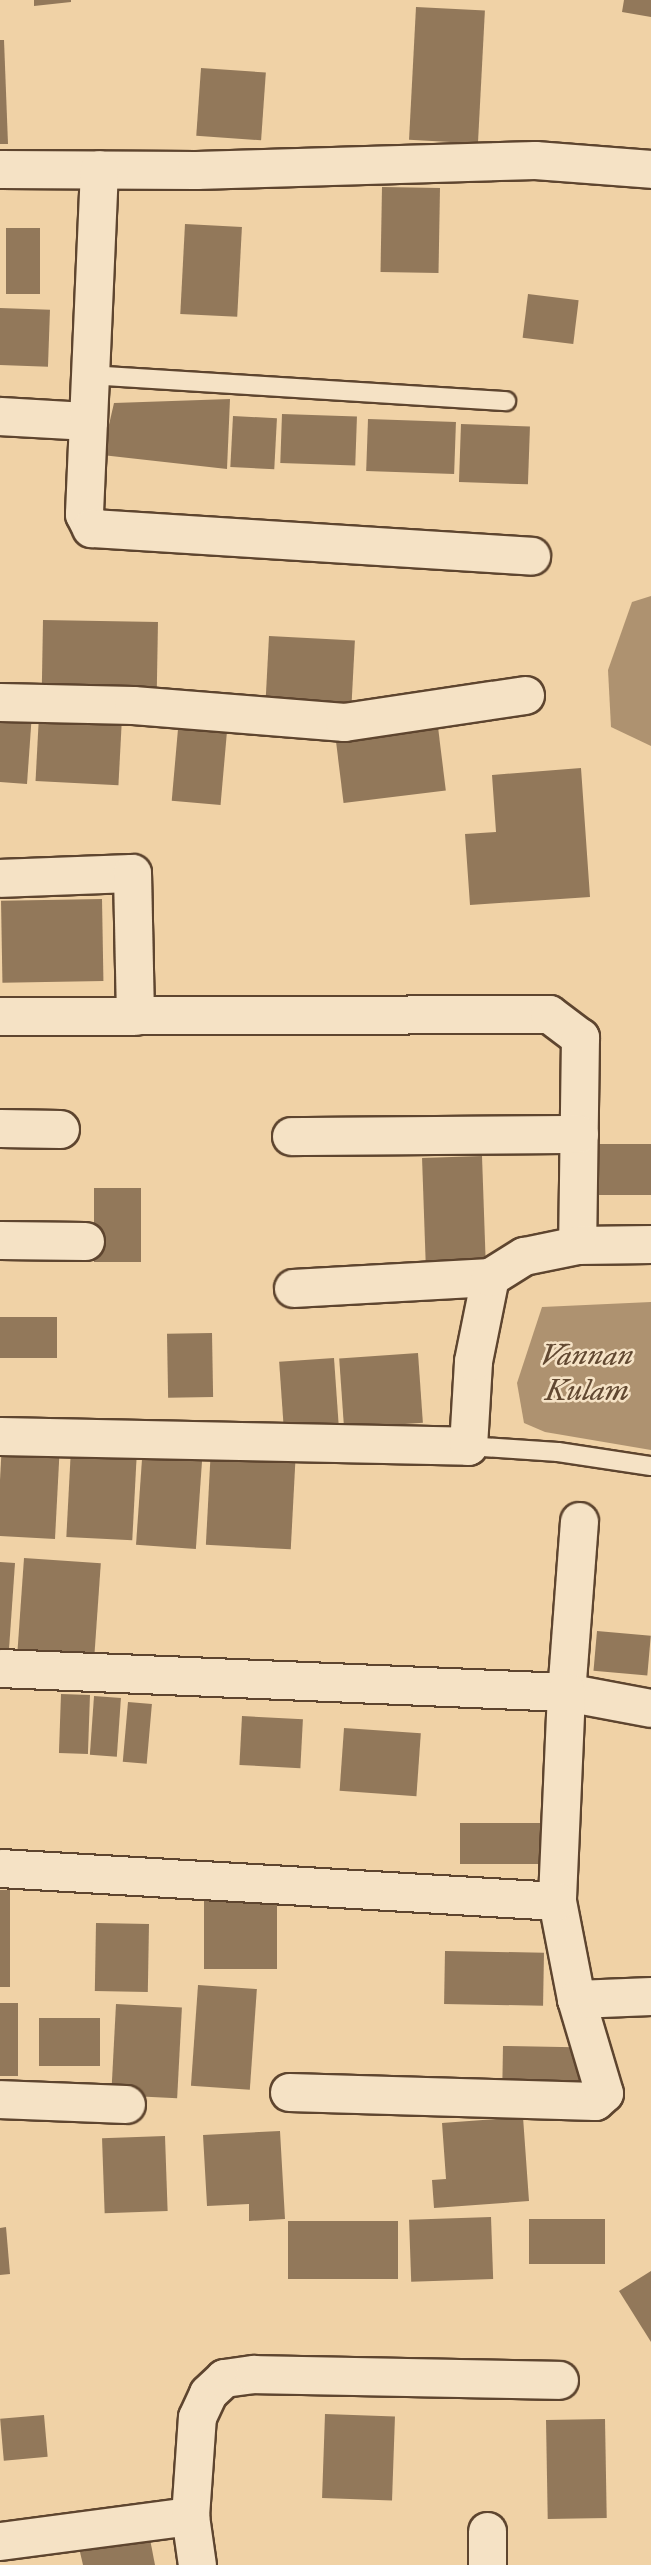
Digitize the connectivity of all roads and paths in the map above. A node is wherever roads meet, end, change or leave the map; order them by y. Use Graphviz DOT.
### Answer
graph roads {
  1 [pos="0,169"];
  2 [pos="99,169"];
  3 [pos="651,169"];
  4 [pos="90,375"];
  5 [pos="506,401"];
  6 [pos="0,416"];
  7 [pos="88,421"];
  8 [pos="531,556"];
  9 [pos="525,695"];
  10 [pos="0,702"];
  11 [pos="0,878"];
  12 [pos="0,1016"];
  13 [pos="135,1016"];
  14 [pos="0,1128"];
  15 [pos="60,1129"];
  16 [pos="579,1134"];
  17 [pos="291,1136"];
  18 [pos="0,1240"];
  19 [pos="85,1241"];
  20 [pos="577,1244"];
  21 [pos="651,1244"];
  22 [pos="490,1278"];
  23 [pos="292,1288"];
  24 [pos="0,1436"];
  25 [pos="468,1446"];
  26 [pos="651,1466"];
  27 [pos="579,1521"];
  28 [pos="0,1668"];
  29 [pos="566,1692"];
  30 [pos="651,1708"];
  31 [pos="0,1868"];
  32 [pos="557,1901"];
  33 [pos="651,1996"];
  34 [pos="576,1999"];
  35 [pos="289,2092"];
  36 [pos="0,2099"];
  37 [pos="126,2104"];
  38 [pos="559,2380"];
  39 [pos="190,2516"];
  40 [pos="0,2541"];
  41 [pos="197,2565"];
  1 -- 2 [label="street"];
  2 -- 3 [label="street"];
  2 -- 4 [label="street"];
  4 -- 5 [label="lane"];
  4 -- 7 [label="street"];
  6 -- 7 [label="street"];
  7 -- 8 [label="street"];
  9 -- 10 [label="street"];
  11 -- 13 [label="street"];
  12 -- 13 [label="street"];
  13 -- 16 [label="street"];
  14 -- 15 [label="street"];
  16 -- 17 [label="street"];
  16 -- 20 [label="street"];
  18 -- 19 [label="street"];
  20 -- 21 [label="street"];
  20 -- 22 [label="street"];
  22 -- 23 [label="street"];
  22 -- 25 [label="street"];
  24 -- 25 [label="street"];
  25 -- 26 [label="lane"];
  27 -- 29 [label="street"];
  28 -- 29 [label="street"];
  29 -- 30 [label="street"];
  29 -- 32 [label="street"];
  31 -- 32 [label="street"];
  32 -- 34 [label="street"];
  33 -- 34 [label="street"];
  34 -- 35 [label="street"];
  36 -- 37 [label="street"];
  38 -- 39 [label="street"];
  39 -- 40 [label="street"];
  39 -- 41 [label="street"];
}
